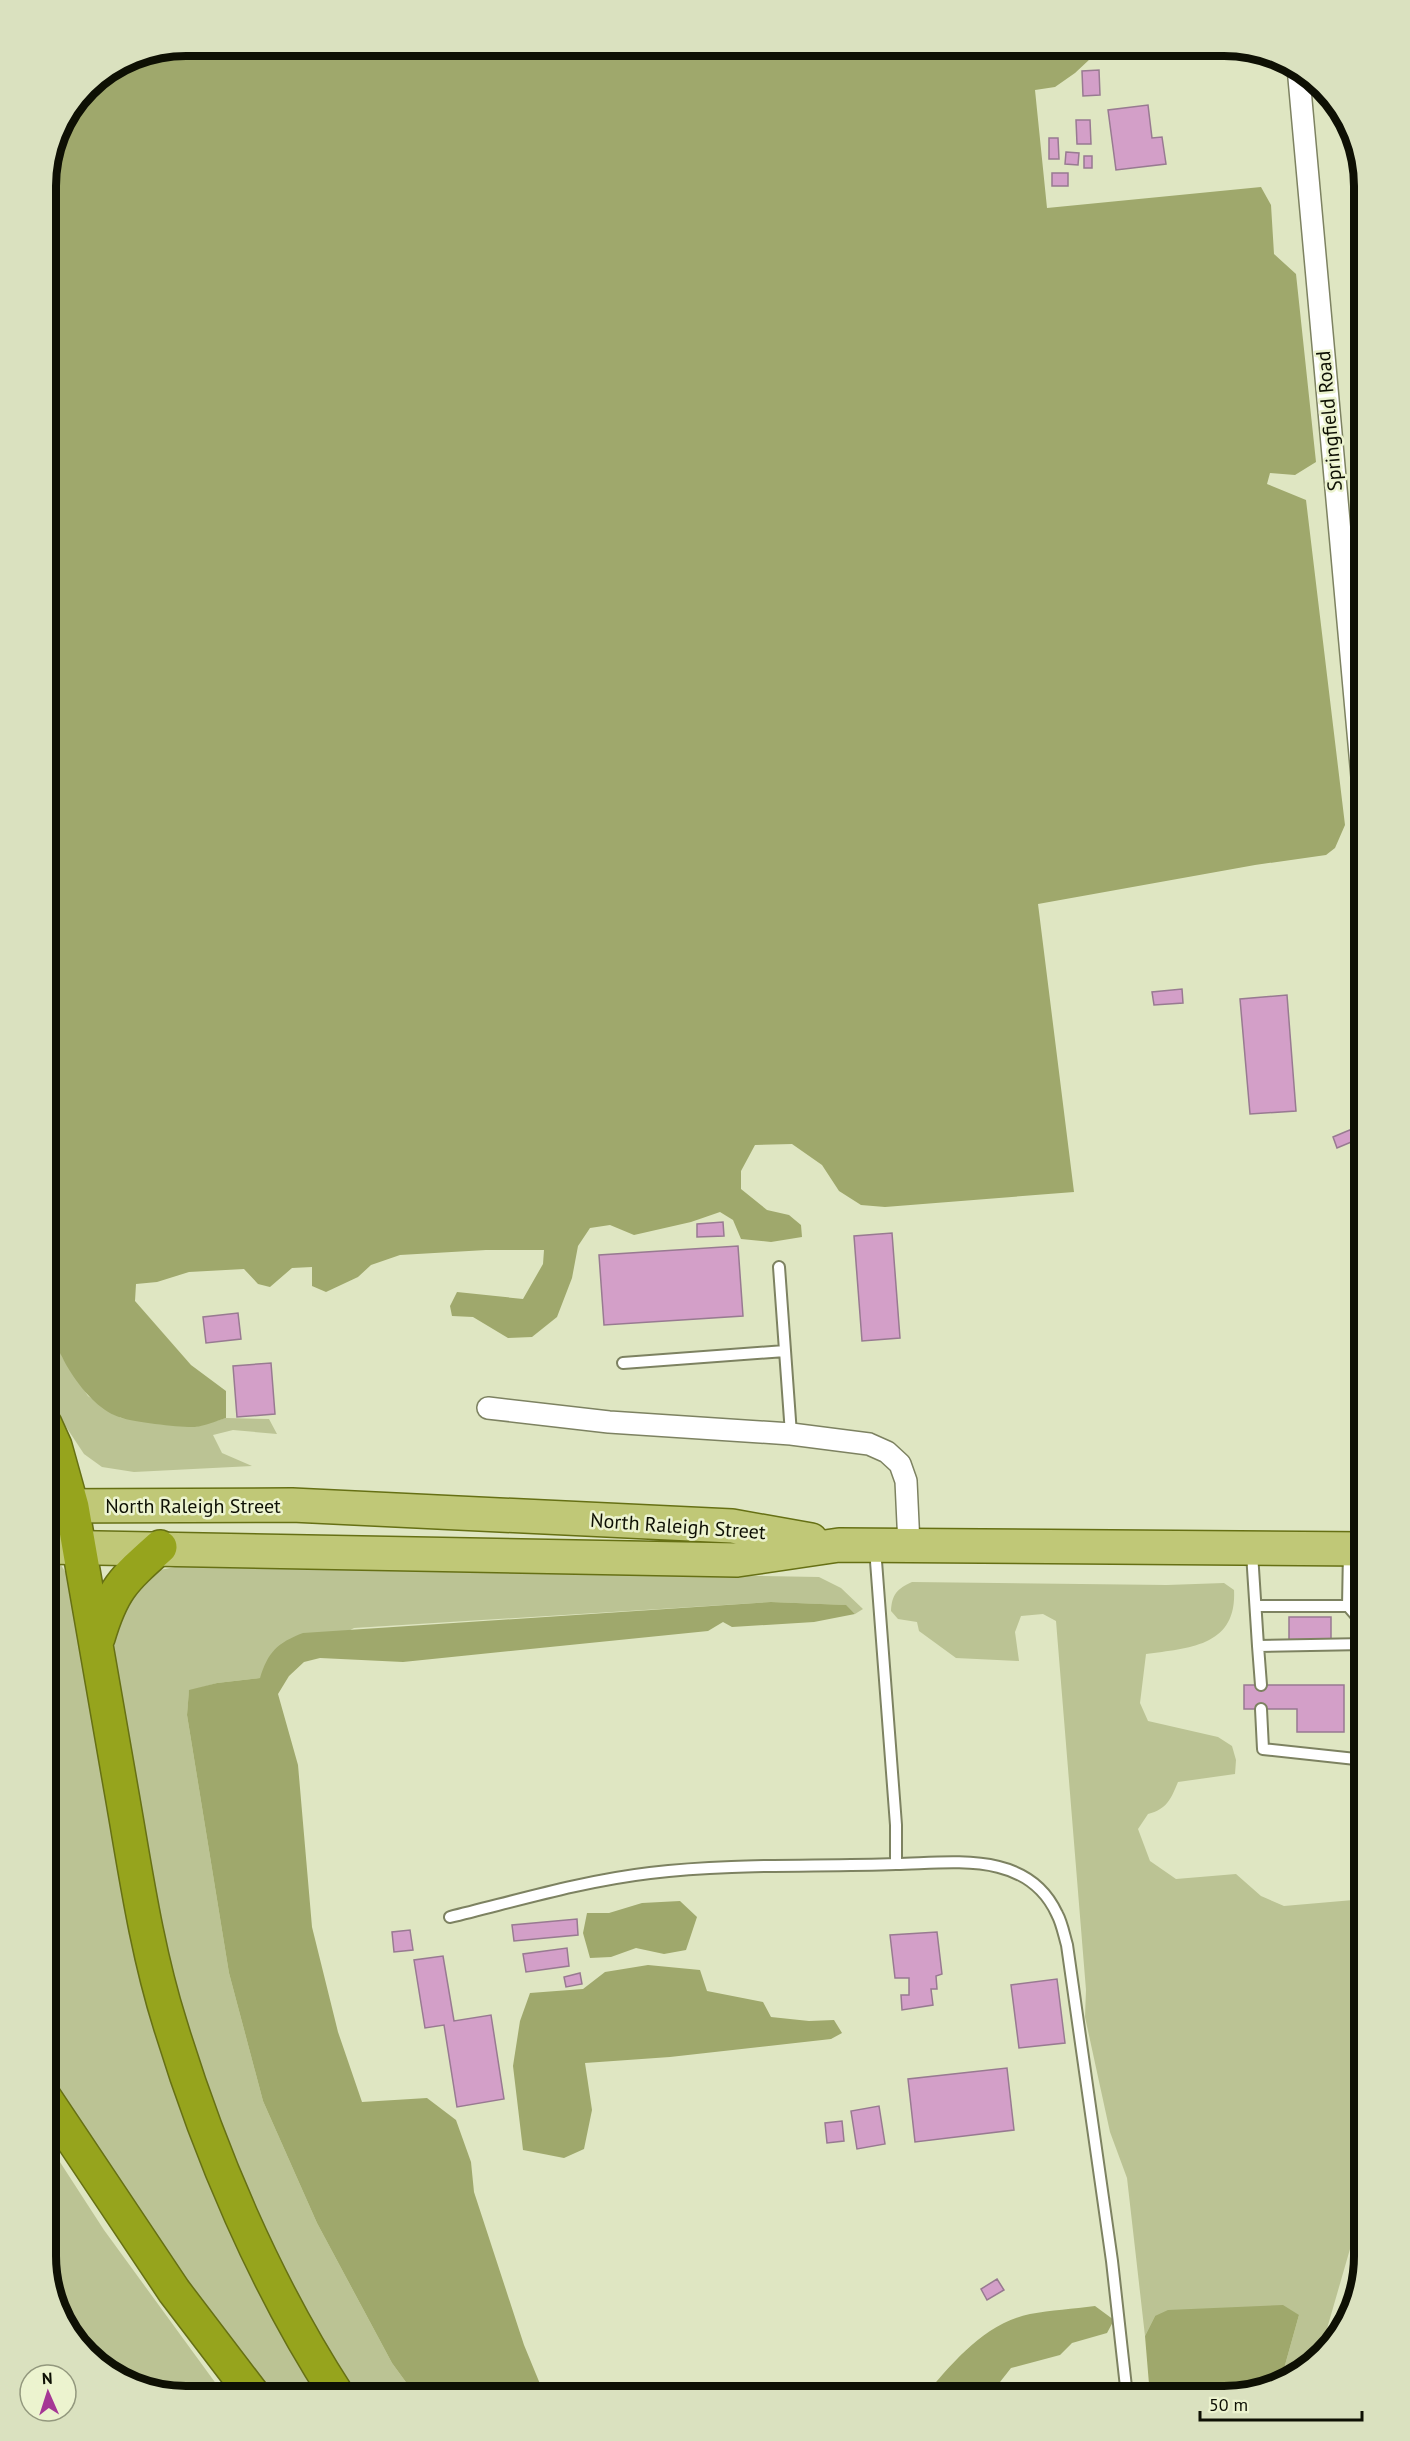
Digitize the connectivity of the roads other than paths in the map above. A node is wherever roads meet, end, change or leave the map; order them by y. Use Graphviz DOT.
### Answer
graph roads {
  1 [pos="1299,79"];
  2 [pos="1354,656"];
  3 [pos="779,1267"];
  4 [pos="785,1351"];
  5 [pos="623,1363"];
  6 [pos="488,1408"];
  7 [pos="791,1434"];
  8 [pos="56,1461"];
  9 [pos="59,1506"];
  10 [pos="839,1545"];
  11 [pos="875,1545"];
  12 [pos="909,1545"];
  13 [pos="56,1547"];
  14 [pos="160,1547"];
  15 [pos="79,1548"];
  16 [pos="1252,1548"];
  17 [pos="1354,1549"];
  18 [pos="1354,1568"];
  19 [pos="1256,1606"];
  20 [pos="1348,1606"];
  21 [pos="1354,1613"];
  22 [pos="96,1643"];
  23 [pos="1354,1644"];
  24 [pos="1258,1646"];
  25 [pos="1261,1685"];
  26 [pos="1261,1708"];
  27 [pos="1354,1759"];
  28 [pos="896,1864"];
  29 [pos="450,1917"];
  30 [pos="56,2114"];
  31 [pos="246,2385"];
  32 [pos="331,2385"];
  33 [pos="1126,2386"];
  1 -- 2 [label="street, Springfield Road"];
  3 -- 4 [label="lane"];
  4 -- 5 [label="lane"];
  4 -- 7 [label="lane"];
  6 -- 7 [label="street"];
  7 -- 12 [label="street"];
  8 -- 9 [label="highway"];
  9 -- 10 [label="main road, North Raleigh Street"];
  9 -- 15 [label="highway"];
  10 -- 11 [label="main road"];
  10 -- 14 [label="main road, North Raleigh Street"];
  11 -- 12 [label="main road"];
  11 -- 28 [label="lane"];
  12 -- 16 [label="main road"];
  13 -- 15 [label="main road, North Raleigh Street"];
  14 -- 15 [label="main road, North Raleigh Street"];
  14 -- 22 [label="highway"];
  15 -- 22 [label="highway"];
  16 -- 17 [label="main road"];
  16 -- 19 [label="lane"];
  18 -- 20 [label="lane"];
  19 -- 20 [label="lane"];
  19 -- 24 [label="lane"];
  20 -- 21 [label="lane"];
  22 -- 32 [label="highway"];
  23 -- 24 [label="lane"];
  24 -- 25 [label="lane"];
  26 -- 27 [label="lane"];
  28 -- 29 [label="lane"];
  28 -- 33 [label="lane"];
  30 -- 31 [label="highway"];
}
